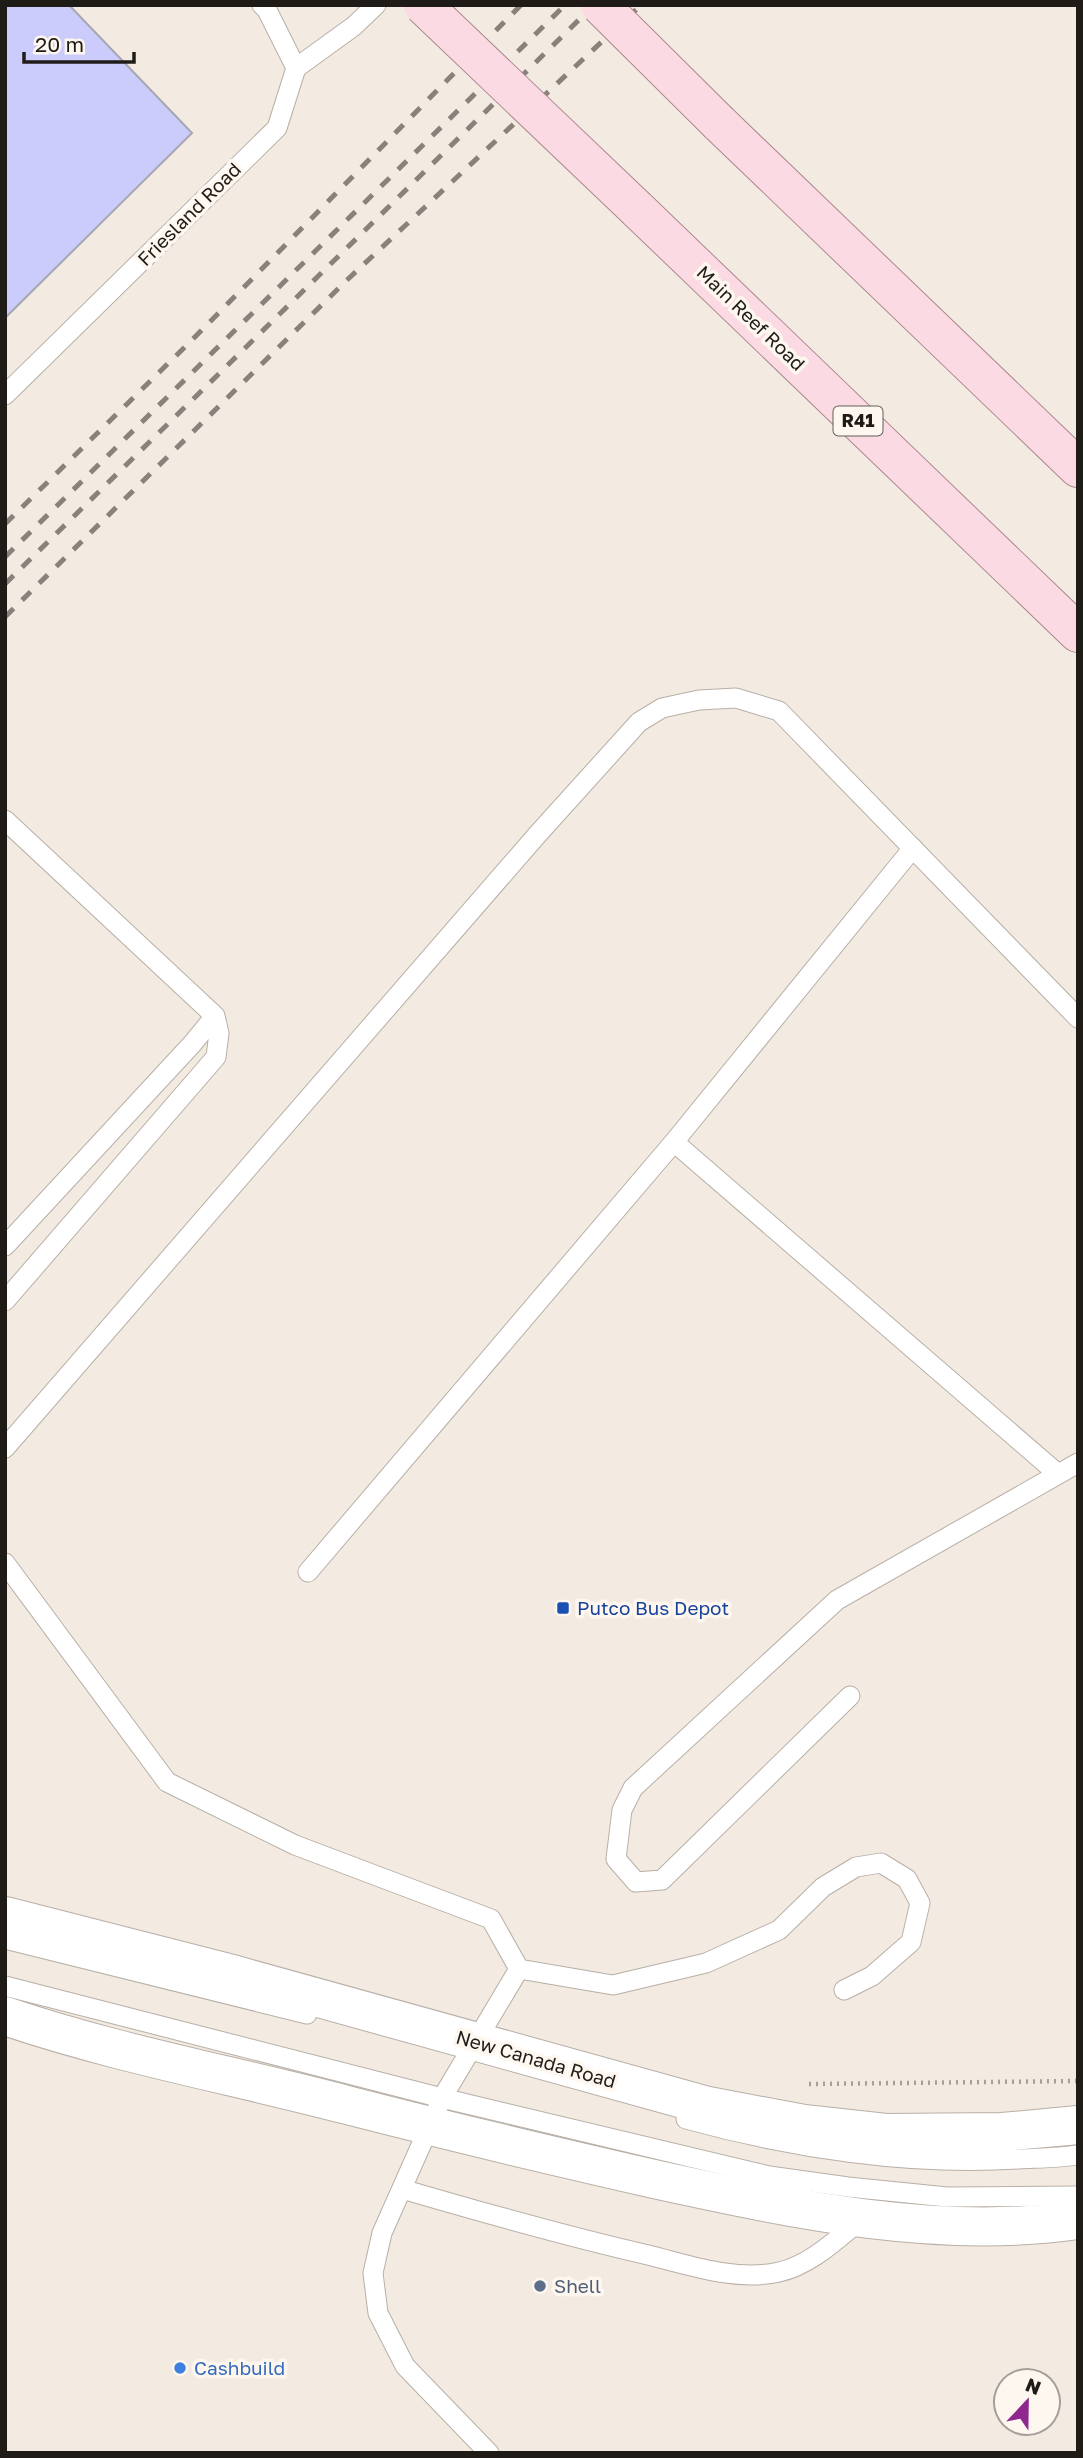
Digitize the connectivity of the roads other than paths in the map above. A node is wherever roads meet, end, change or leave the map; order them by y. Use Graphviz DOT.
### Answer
graph roads {
  1 [pos="262,5"];
  2 [pos="376,5"];
  3 [pos="423,5"];
  4 [pos="600,5"];
  5 [pos="296,68"];
  6 [pos="5,395"];
  7 [pos="1078,468"];
  8 [pos="1078,633"];
  9 [pos="5,820"];
  10 [pos="913,848"];
  11 [pos="215,1016"];
  12 [pos="1078,1018"];
  13 [pos="674,1142"];
  14 [pos="5,1246"];
  15 [pos="5,1301"];
  16 [pos="5,1448"];
  17 [pos="1078,1463"];
  18 [pos="1058,1474"];
  19 [pos="5,1563"];
  20 [pos="308,1572"];
  21 [pos="850,1696"];
  22 [pos="5,1916"];
  23 [pos="5,1939"];
  24 [pos="519,1969"];
  25 [pos="5,1986"];
  26 [pos="844,1990"];
  27 [pos="5,2016"];
  28 [pos="458,2053"];
  29 [pos="652,2110"];
  30 [pos="435,2112"];
  31 [pos="1078,2125"];
  32 [pos="1078,2155"];
  33 [pos="402,2189"];
  34 [pos="1078,2196"];
  35 [pos="864,2218"];
  36 [pos="1078,2220"];
  37 [pos="489,2453"];
  1 -- 5 [label="lane"];
  2 -- 5 [label="lane"];
  3 -- 8 [label="main road, Main Reef Road / R41, bridge"];
  4 -- 7 [label="main road, bridge"];
  5 -- 6 [label="lane, Friesland Road"];
  9 -- 11 [label="lane"];
  10 -- 12 [label="lane"];
  10 -- 13 [label="lane"];
  10 -- 16 [label="lane"];
  11 -- 14 [label="lane"];
  11 -- 15 [label="lane"];
  13 -- 18 [label="lane"];
  13 -- 20 [label="lane"];
  17 -- 18 [label="lane"];
  18 -- 21 [label="lane"];
  19 -- 24 [label="lane"];
  22 -- 28 [label="main road, New Canada Road"];
  23 -- 28 [label="lane, New Canada Road"];
  24 -- 26 [label="lane"];
  24 -- 28 [label="lane"];
  25 -- 30 [label="lane"];
  27 -- 30 [label="main road"];
  28 -- 30 [label="lane"];
  28 -- 31 [label="main road, New Canada Road"];
  29 -- 32 [label="lane"];
  30 -- 33 [label="lane"];
  30 -- 34 [label="lane"];
  30 -- 35 [label="main road"];
  33 -- 35 [label="lane"];
  33 -- 37 [label="lane"];
  35 -- 36 [label="main road"];
}
